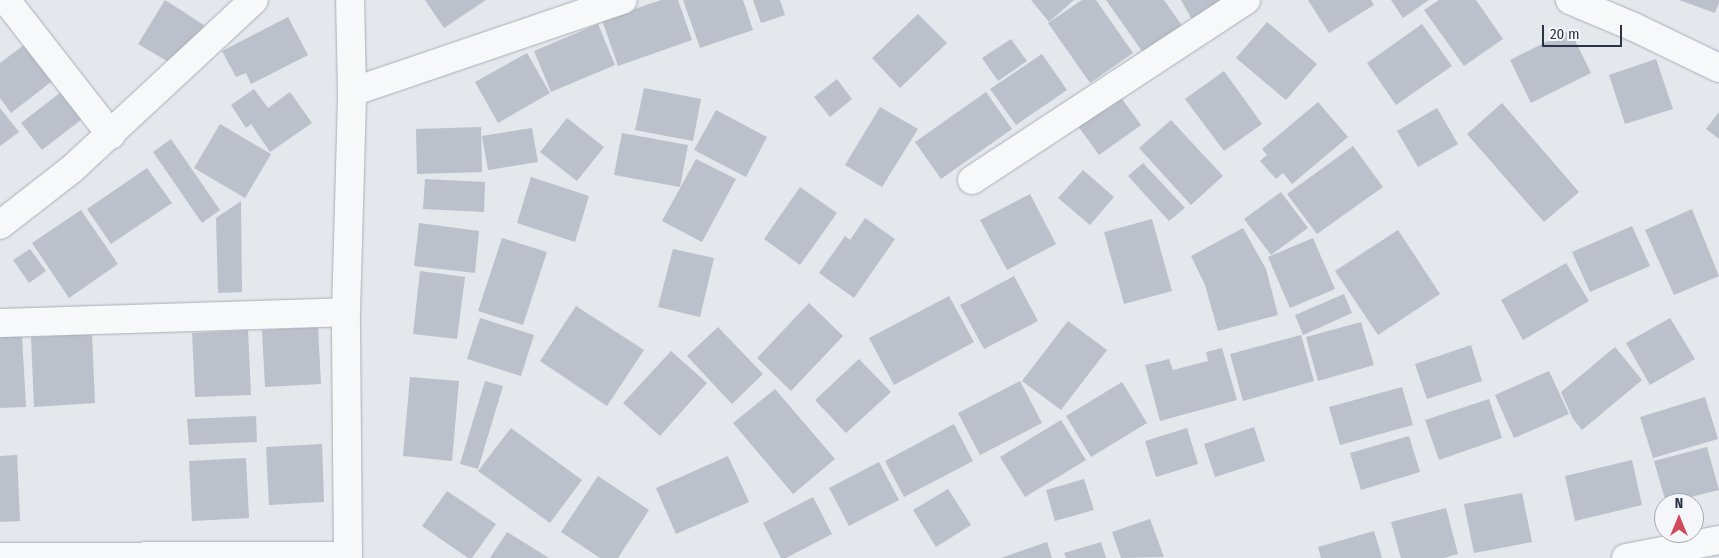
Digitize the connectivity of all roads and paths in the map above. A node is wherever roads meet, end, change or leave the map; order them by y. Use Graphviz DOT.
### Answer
graph roads {
  1 [pos="6,0"];
  2 [pos="254,0"];
  3 [pos="350,0"];
  4 [pos="623,0"];
  5 [pos="1246,0"];
  6 [pos="1570,0"];
  7 [pos="1719,68"];
  8 [pos="352,92"];
  9 [pos="111,135"];
  10 [pos="972,180"];
  11 [pos="0,225"];
  12 [pos="346,312"];
  13 [pos="0,323"];
  14 [pos="1719,540"];
  15 [pos="0,557"];
  16 [pos="348,557"];
  17 [pos="1626,558"];
  1 -- 9 [label="street"];
  2 -- 9 [label="street"];
  3 -- 8 [label="street"];
  4 -- 8 [label="street"];
  5 -- 10 [label="street"];
  6 -- 7 [label="street"];
  8 -- 12 [label="street"];
  9 -- 11 [label="street"];
  12 -- 13 [label="street"];
  12 -- 16 [label="street"];
  14 -- 17 [label="street"];
  15 -- 16 [label="street"];
}
